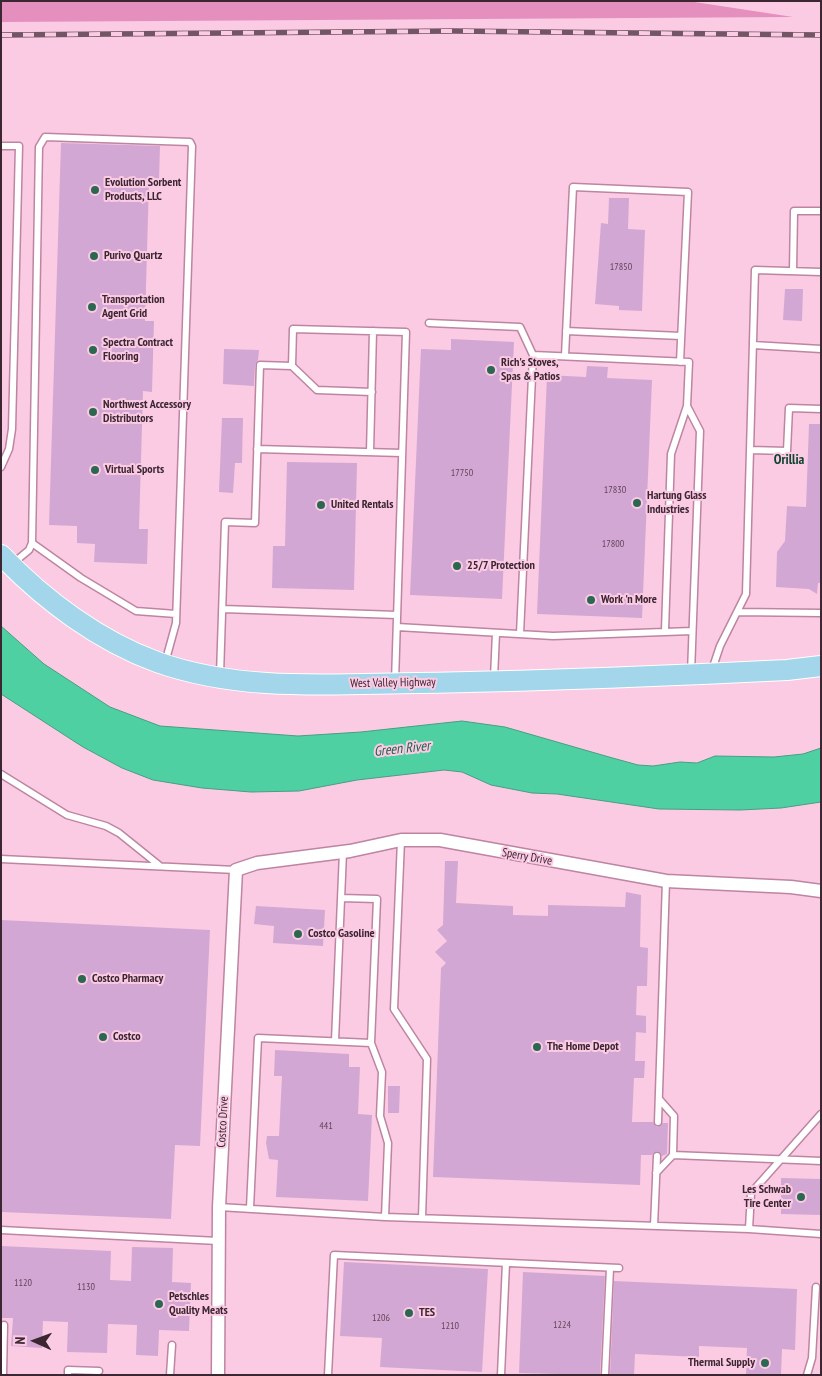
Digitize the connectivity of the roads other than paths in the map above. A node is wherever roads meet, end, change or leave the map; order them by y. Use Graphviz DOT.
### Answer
graph roads {
  1 [pos="1,146"];
  2 [pos="821,211"];
  3 [pos="793,271"];
  4 [pos="821,272"];
  5 [pos="428,323"];
  6 [pos="374,331"];
  7 [pos="566,331"];
  8 [pos="681,336"];
  9 [pos="753,345"];
  10 [pos="821,349"];
  11 [pos="532,355"];
  12 [pos="565,356"];
  13 [pos="680,362"];
  14 [pos="292,366"];
  15 [pos="372,392"];
  16 [pos="687,406"];
  17 [pos="821,409"];
  18 [pos="257,449"];
  19 [pos="750,450"];
  20 [pos="370,452"];
  21 [pos="402,454"];
  22 [pos="1,467"];
  23 [pos="32,543"];
  24 [pos="6,560"];
  25 [pos="223,609"];
  26 [pos="737,612"];
  27 [pos="821,613"];
  28 [pos="176,614"];
  29 [pos="397,615"];
  30 [pos="397,627"];
  31 [pos="665,630"];
  32 [pos="692,631"];
  33 [pos="496,633"];
  34 [pos="520,634"];
  35 [pos="165,664"];
  36 [pos="821,666"];
  37 [pos="711,673"];
  38 [pos="691,674"];
  39 [pos="220,678"];
  40 [pos="494,682"];
  41 [pos="395,683"];
  42 [pos="1,774"];
  43 [pos="401,840"];
  44 [pos="343,852"];
  45 [pos="1,859"];
  46 [pos="160,866"];
  47 [pos="236,870"];
  48 [pos="666,881"];
  49 [pos="821,890"];
  50 [pos="341,898"];
  51 [pos="335,1041"];
  52 [pos="371,1043"];
  53 [pos="659,1099"];
  54 [pos="821,1114"];
  55 [pos="658,1122"];
  56 [pos="673,1155"];
  57 [pos="657,1156"];
  58 [pos="780,1159"];
  59 [pos="821,1161"];
  60 [pos="656,1173"];
  61 [pos="219,1207"];
  62 [pos="250,1208"];
  63 [pos="384,1216"];
  64 [pos="422,1218"];
  65 [pos="654,1226"];
  66 [pos="749,1229"];
  67 [pos="1,1230"];
  68 [pos="821,1234"];
  69 [pos="218,1241"];
  70 [pos="506,1263"];
  71 [pos="610,1268"];
  72 [pos="619,1268"];
  73 [pos="816,1287"];
  74 [pos="4,1325"];
  75 [pos="172,1345"];
  76 [pos="98,1371"];
  77 [pos="3,1375"];
  78 [pos="68,1375"];
  79 [pos="170,1375"];
  80 [pos="218,1375"];
  81 [pos="328,1375"];
  82 [pos="500,1375"];
  83 [pos="605,1375"];
  84 [pos="807,1375"];
  1 -- 22 [label="lane"];
  2 -- 3 [label="lane"];
  3 -- 4 [label="lane"];
  3 -- 9 [label="lane"];
  5 -- 11 [label="lane"];
  6 -- 14 [label="lane"];
  6 -- 15 [label="lane"];
  6 -- 21 [label="lane"];
  7 -- 8 [label="lane"];
  7 -- 8 [label="lane"];
  7 -- 12 [label="lane"];
  8 -- 13 [label="lane"];
  9 -- 10 [label="lane"];
  9 -- 19 [label="lane"];
  11 -- 12 [label="lane"];
  11 -- 34 [label="lane"];
  12 -- 13 [label="lane"];
  13 -- 16 [label="lane"];
  14 -- 15 [label="lane"];
  14 -- 18 [label="lane"];
  15 -- 20 [label="lane"];
  16 -- 31 [label="lane"];
  16 -- 32 [label="lane"];
  17 -- 19 [label="lane"];
  18 -- 20 [label="lane"];
  18 -- 25 [label="lane"];
  19 -- 26 [label="lane"];
  20 -- 21 [label="lane"];
  21 -- 29 [label="lane"];
  23 -- 24 [label="lane"];
  23 -- 28 [label="lane"];
  23 -- 28 [label="lane"];
  24 -- 35 [label="main road, West Valley Highway"];
  25 -- 29 [label="lane"];
  25 -- 39 [label="lane"];
  26 -- 27 [label="lane"];
  26 -- 37 [label="lane"];
  28 -- 35 [label="lane"];
  29 -- 30 [label="lane"];
  30 -- 33 [label="lane"];
  30 -- 41 [label="lane"];
  31 -- 32 [label="lane"];
  31 -- 34 [label="lane"];
  32 -- 38 [label="lane"];
  33 -- 34 [label="lane"];
  33 -- 40 [label="lane"];
  35 -- 39 [label="main road, West Valley Highway"];
  36 -- 37 [label="main road, West Valley Highway"];
  37 -- 38 [label="main road, West Valley Highway"];
  38 -- 40 [label="main road, West Valley Highway"];
  39 -- 41 [label="main road, West Valley Highway"];
  40 -- 41 [label="main road, West Valley Highway"];
  42 -- 46 [label="lane"];
  43 -- 44 [label="street, Sperry Drive"];
  43 -- 48 [label="street, Sperry Drive"];
  43 -- 64 [label="lane"];
  44 -- 47 [label="street, Sperry Drive"];
  44 -- 50 [label="lane"];
  45 -- 46 [label="lane"];
  46 -- 47 [label="lane"];
  47 -- 61 [label="street, Costco Drive"];
  48 -- 49 [label="street, Sperry Drive"];
  48 -- 53 [label="lane"];
  50 -- 51 [label="lane"];
  50 -- 52 [label="lane"];
  51 -- 52 [label="lane"];
  51 -- 62 [label="lane"];
  52 -- 63 [label="lane"];
  53 -- 55 [label="lane"];
  53 -- 56 [label="lane"];
  54 -- 58 [label="lane"];
  56 -- 58 [label="lane"];
  56 -- 60 [label="lane"];
  57 -- 60 [label="lane"];
  58 -- 59 [label="lane"];
  58 -- 66 [label="lane"];
  60 -- 65 [label="lane"];
  61 -- 62 [label="lane"];
  61 -- 69 [label="street, Costco Drive"];
  62 -- 63 [label="lane"];
  63 -- 64 [label="lane"];
  64 -- 65 [label="lane"];
  65 -- 66 [label="lane"];
  66 -- 68 [label="lane"];
  67 -- 69 [label="lane"];
  69 -- 80 [label="street, Costco Drive"];
  70 -- 71 [label="lane"];
  70 -- 81 [label="lane"];
  70 -- 82 [label="lane"];
  71 -- 72 [label="lane"];
  71 -- 83 [label="lane"];
  73 -- 84 [label="lane"];
  74 -- 77 [label="lane"];
  75 -- 79 [label="lane"];
  76 -- 78 [label="lane"];
}
